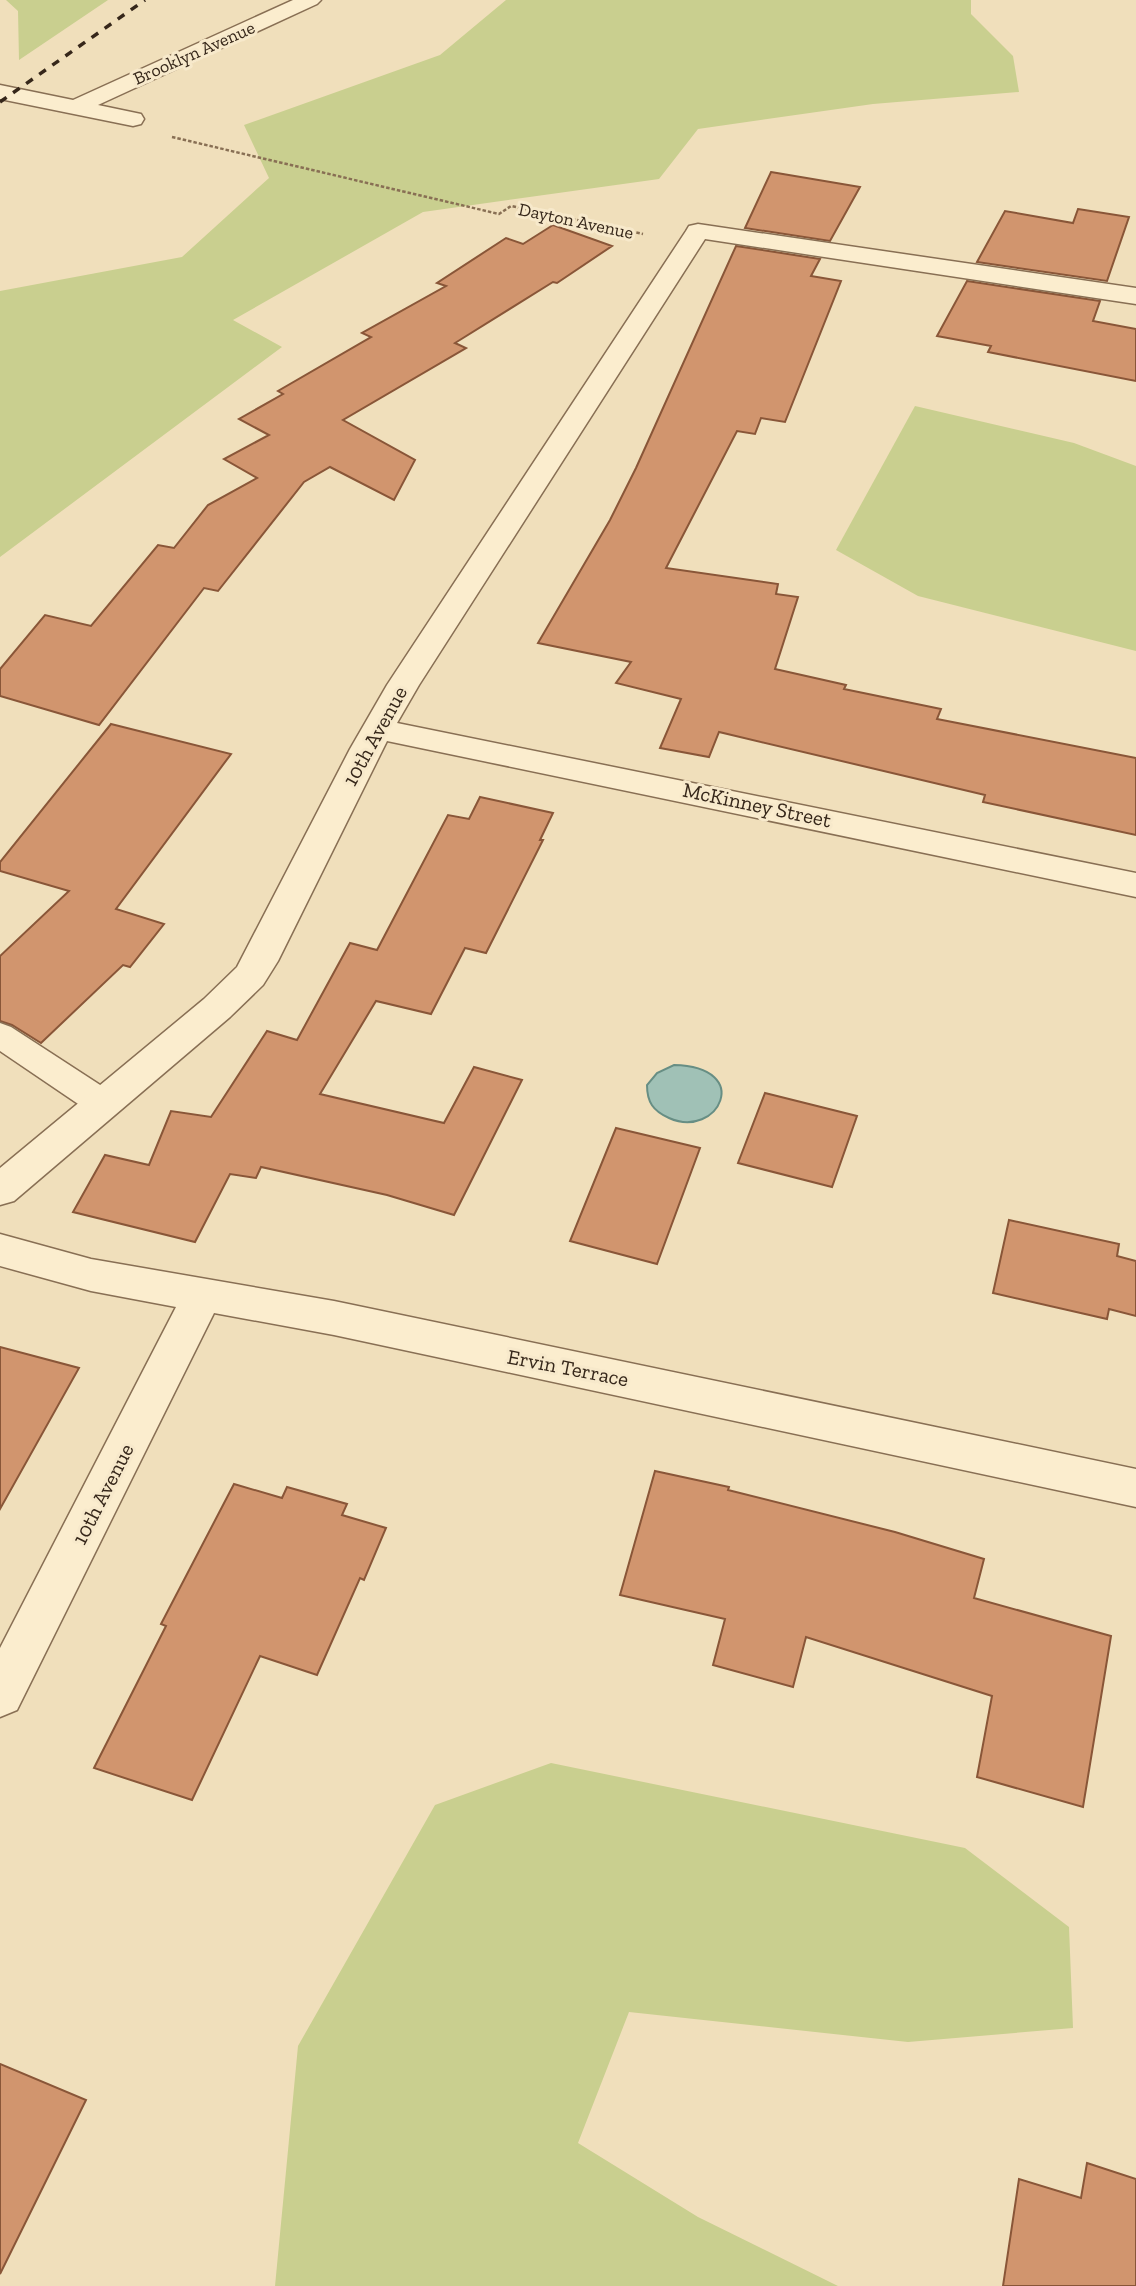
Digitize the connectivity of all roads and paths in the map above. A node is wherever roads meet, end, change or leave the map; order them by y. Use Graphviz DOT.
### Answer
graph roads {
  1 [pos="310,0"];
  2 [pos="0,92"];
  3 [pos="78,106"];
  4 [pos="133,119"];
  5 [pos="698,231"];
  6 [pos="1136,296"];
  7 [pos="377,729"];
  8 [pos="1136,885"];
  9 [pos="0,1035"];
  10 [pos="102,1103"];
  11 [pos="0,1190"];
  12 [pos="0,1250"];
  13 [pos="204,1293"];
  14 [pos="1136,1488"];
  15 [pos="0,1695"];
  1 -- 3 [label="street, Brooklyn Avenue"];
  2 -- 3 [label="street"];
  3 -- 4 [label="street"];
  4 -- 5 [label="path, Dayton Avenue"];
  5 -- 6 [label="street"];
  5 -- 7 [label="street, 10th Avenue"];
  7 -- 8 [label="street, McKinney Street"];
  7 -- 10 [label="street, 10th Avenue"];
  9 -- 10 [label="lane"];
  10 -- 11 [label="street, 10th Avenue"];
  12 -- 13 [label="street, Ervin Terrace"];
  13 -- 14 [label="street, Ervin Terrace"];
  13 -- 15 [label="street, 10th Avenue"];
}
